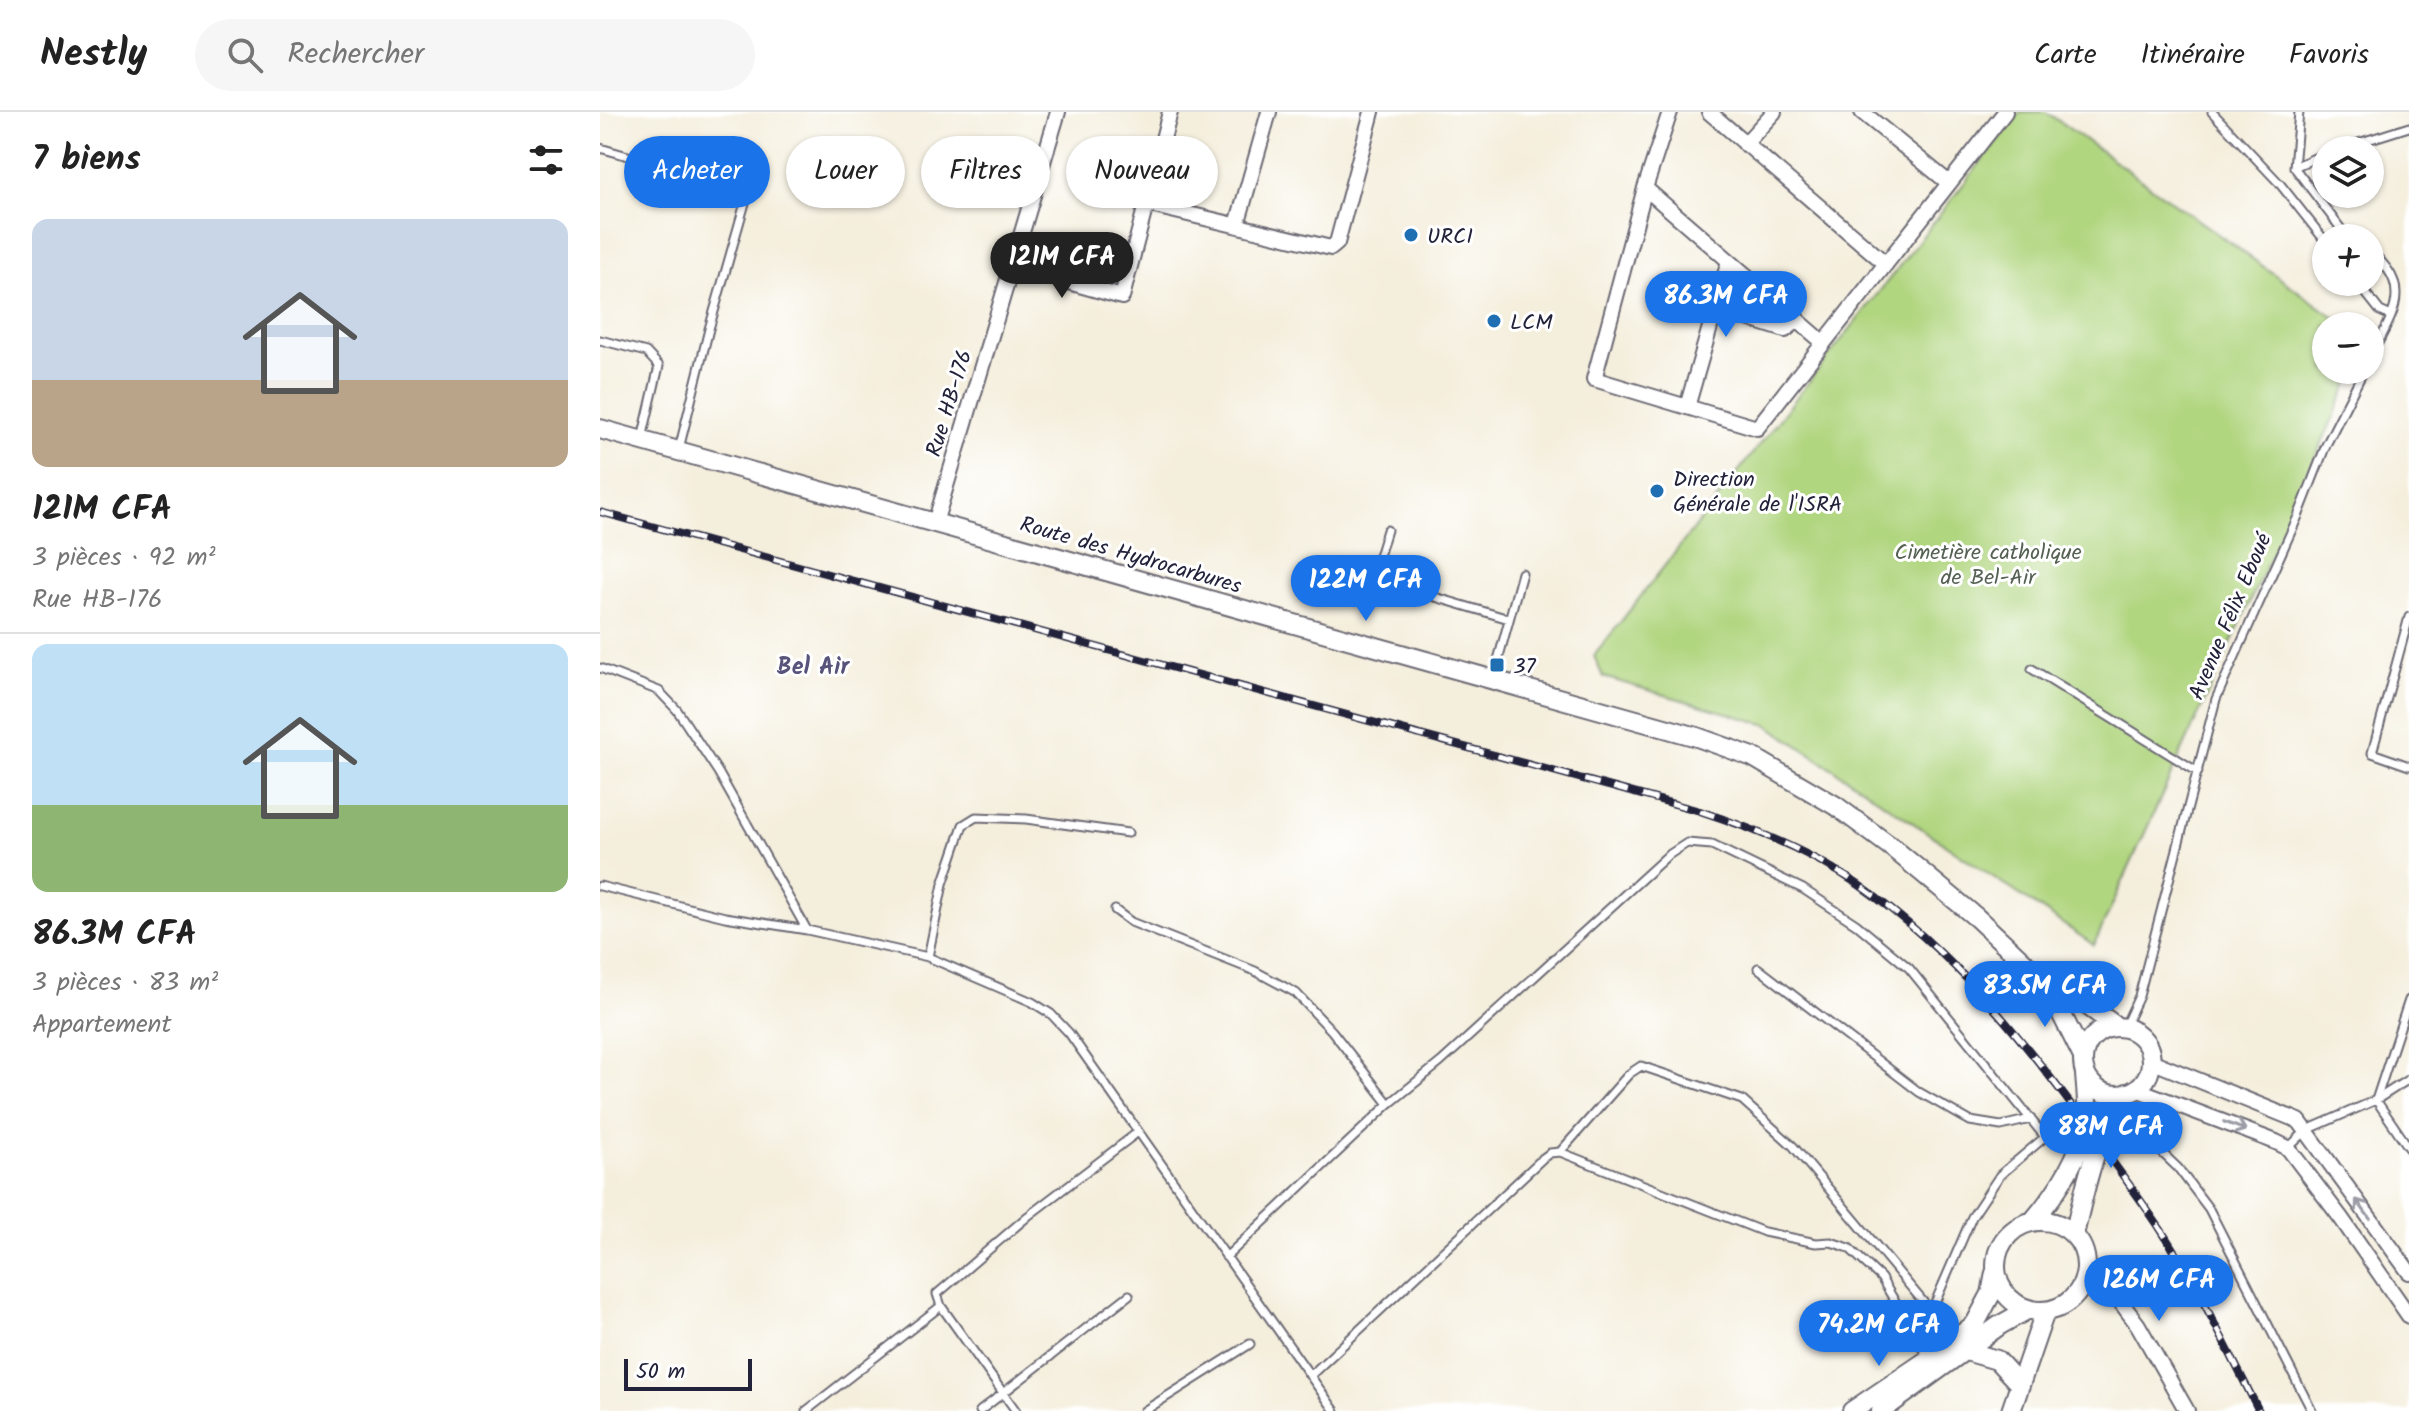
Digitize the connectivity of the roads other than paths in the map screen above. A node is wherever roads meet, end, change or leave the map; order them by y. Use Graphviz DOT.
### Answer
graph roads {
  1 [pos="1058,112"];
  2 [pos="1170,112"];
  3 [pos="1269,112"];
  4 [pos="1372,112"];
  5 [pos="1670,112"];
  6 [pos="1709,112"];
  7 [pos="1774,112"];
  8 [pos="1862,112"];
  9 [pos="2005,112"];
  10 [pos="2212,112"];
  11 [pos="2299,112"];
  12 [pos="2407,129"];
  13 [pos="1164,136"];
  14 [pos="2383,136"];
  15 [pos="1745,144"];
  16 [pos="600,148"];
  17 [pos="2312,159"];
  18 [pos="2294,167"];
  19 [pos="1949,183"];
  20 [pos="1645,188"];
  21 [pos="1145,208"];
  22 [pos="1163,208"];
  23 [pos="2312,224"];
  24 [pos="2337,224"];
  25 [pos="1237,225"];
  26 [pos="1729,261"];
  27 [pos="1886,264"];
  28 [pos="2384,265"];
  29 [pos="1012,266"];
  30 [pos="2368,296"];
  31 [pos="1715,308"];
  32 [pos="2391,316"];
  33 [pos="1798,320"];
  34 [pos="2384,330"];
  35 [pos="600,340"];
  36 [pos="1824,343"];
  37 [pos="2357,384"];
  38 [pos="1687,407"];
  39 [pos="600,429"];
  40 [pos="642,441"];
  41 [pos="678,451"];
  42 [pos="935,523"];
  43 [pos="1387,530"];
  44 [pos="1522,573"];
  45 [pos="2409,617"];
  46 [pos="1509,619"];
  47 [pos="600,668"];
  48 [pos="2032,669"];
  49 [pos="1492,680"];
  50 [pos="2409,766"];
  51 [pos="2198,772"];
  52 [pos="1128,833"];
  53 [pos="600,886"];
  54 [pos="1115,910"];
  55 [pos="807,930"];
  56 [pos="928,957"];
  57 [pos="1758,968"];
  58 [pos="2046,983"];
  59 [pos="2409,1000"];
  60 [pos="2121,1028"];
  61 [pos="2151,1061"];
  62 [pos="2084,1065"];
  63 [pos="2409,1079"];
  64 [pos="2132,1091"];
  65 [pos="2376,1100"];
  66 [pos="1389,1104"];
  67 [pos="2031,1119"];
  68 [pos="2107,1124"];
  69 [pos="2307,1130"];
  70 [pos="1138,1132"];
  71 [pos="2083,1134"];
  72 [pos="2045,1137"];
  73 [pos="2288,1148"];
  74 [pos="2409,1148"];
  75 [pos="1560,1152"];
  76 [pos="2032,1222"];
  77 [pos="2074,1235"];
  78 [pos="1226,1257"];
  79 [pos="2087,1268"];
  80 [pos="1995,1270"];
  81 [pos="2409,1272"];
  82 [pos="1129,1295"];
  83 [pos="941,1306"];
  84 [pos="2036,1311"];
  85 [pos="1931,1312"];
  86 [pos="2409,1316"];
  87 [pos="1250,1344"];
  88 [pos="1960,1346"];
  89 [pos="1933,1365"];
  90 [pos="1310,1376"];
  91 [pos="2020,1385"];
  92 [pos="1003,1393"];
  93 [pos="806,1411"];
  94 [pos="980,1411"];
  95 [pos="1016,1411"];
  96 [pos="1144,1411"];
  97 [pos="1335,1411"];
  98 [pos="1852,1411"];
  99 [pos="1881,1411"];
  100 [pos="2011,1411"];
  101 [pos="2187,1411"];
  102 [pos="2312,1411"];
  1 -- 29 [label="street, Rue HB-176"];
  2 -- 13 [label="street"];
  3 -- 25 [label="street"];
  4 -- 25 [label="street"];
  5 -- 20 [label="street"];
  6 -- 15 [label="street"];
  7 -- 15 [label="street"];
  8 -- 19 [label="street"];
  9 -- 19 [label="street"];
  10 -- 23 [label="lane"];
  11 -- 18 [label="lane"];
  12 -- 14 [label="lane"];
  15 -- 27 [label="street"];
  16 -- 41 [label="lane"];
  17 -- 18 [label="lane"];
  18 -- 24 [label="lane"];
  19 -- 27 [label="street"];
  20 -- 26 [label="street"];
  20 -- 38 [label="street"];
  21 -- 29 [label="street"];
  22 -- 25 [label="street"];
  26 -- 31 [label="street"];
  26 -- 33 [label="street"];
  27 -- 36 [label="street"];
  28 -- 32 [label="lane"];
  29 -- 42 [label="street, Rue HB-176"];
  30 -- 32 [label="lane"];
  31 -- 33 [label="street"];
  31 -- 38 [label="street"];
  32 -- 34 [label="lane"];
  33 -- 36 [label="street"];
  35 -- 40 [label="lane"];
  36 -- 38 [label="street"];
  37 -- 51 [label="lane, Avenue Félix Eboué"];
  39 -- 40 [label="street, Route des Hydrocarbures"];
  40 -- 41 [label="street, Route des Hydrocarbures"];
  41 -- 42 [label="street, Route des Hydrocarbures"];
  42 -- 49 [label="street, Route des Hydrocarbures"];
  43 -- 46 [label="lane"];
  44 -- 46 [label="lane"];
  45 -- 50 [label="lane"];
  46 -- 49 [label="lane"];
  47 -- 55 [label="lane"];
  48 -- 51 [label="lane"];
  49 -- 58 [label="street, Route des Hydrocarbures"];
  51 -- 60 [label="lane, Avenue Félix Eboué"];
  52 -- 56 [label="lane"];
  53 -- 55 [label="lane"];
  54 -- 66 [label="lane"];
  55 -- 56 [label="lane"];
  56 -- 70 [label="lane"];
  57 -- 67 [label="lane"];
  58 -- 60 [label="street, Route des Hydrocarbures"];
  58 -- 62 [label="street, Route des Hydrocarbures"];
  59 -- 65 [label="lane"];
  60 -- 61 [label="street"];
  60 -- 62 [label="street"];
  61 -- 64 [label="street"];
  61 -- 69 [label="street"];
  62 -- 64 [label="street"];
  62 -- 71 [label="street"];
  63 -- 65 [label="lane"];
  64 -- 68 [label="street"];
  64 -- 73 [label="street, one-way"];
  65 -- 69 [label="lane"];
  65 -- 74 [label="lane"];
  66 -- 67 [label="lane"];
  66 -- 78 [label="lane"];
  67 -- 72 [label="lane"];
  68 -- 77 [label="street"];
  68 -- 102 [label="lane"];
  69 -- 73 [label="lane"];
  81 -- 69 [label="street, one-way"];
  70 -- 78 [label="lane"];
  70 -- 83 [label="lane"];
  71 -- 72 [label="lane"];
  71 -- 76 [label="street"];
  72 -- 85 [label="lane"];
  73 -- 86 [label="street"];
  75 -- 85 [label="lane"];
  75 -- 89 [label="lane"];
  75 -- 90 [label="lane"];
  76 -- 77 [label="street"];
  76 -- 80 [label="street"];
  77 -- 79 [label="street"];
  78 -- 90 [label="lane"];
  79 -- 84 [label="street"];
  79 -- 101 [label="street"];
  80 -- 84 [label="street"];
  80 -- 88 [label="street"];
  82 -- 92 [label="lane"];
  83 -- 92 [label="lane"];
  83 -- 93 [label="lane"];
  84 -- 88 [label="street"];
  84 -- 91 [label="street"];
  85 -- 88 [label="lane"];
  87 -- 96 [label="lane"];
  88 -- 89 [label="street"];
  88 -- 91 [label="street"];
  89 -- 98 [label="street"];
  89 -- 99 [label="street"];
  90 -- 97 [label="lane"];
  91 -- 100 [label="street"];
  92 -- 94 [label="lane"];
  92 -- 95 [label="lane"];
}
